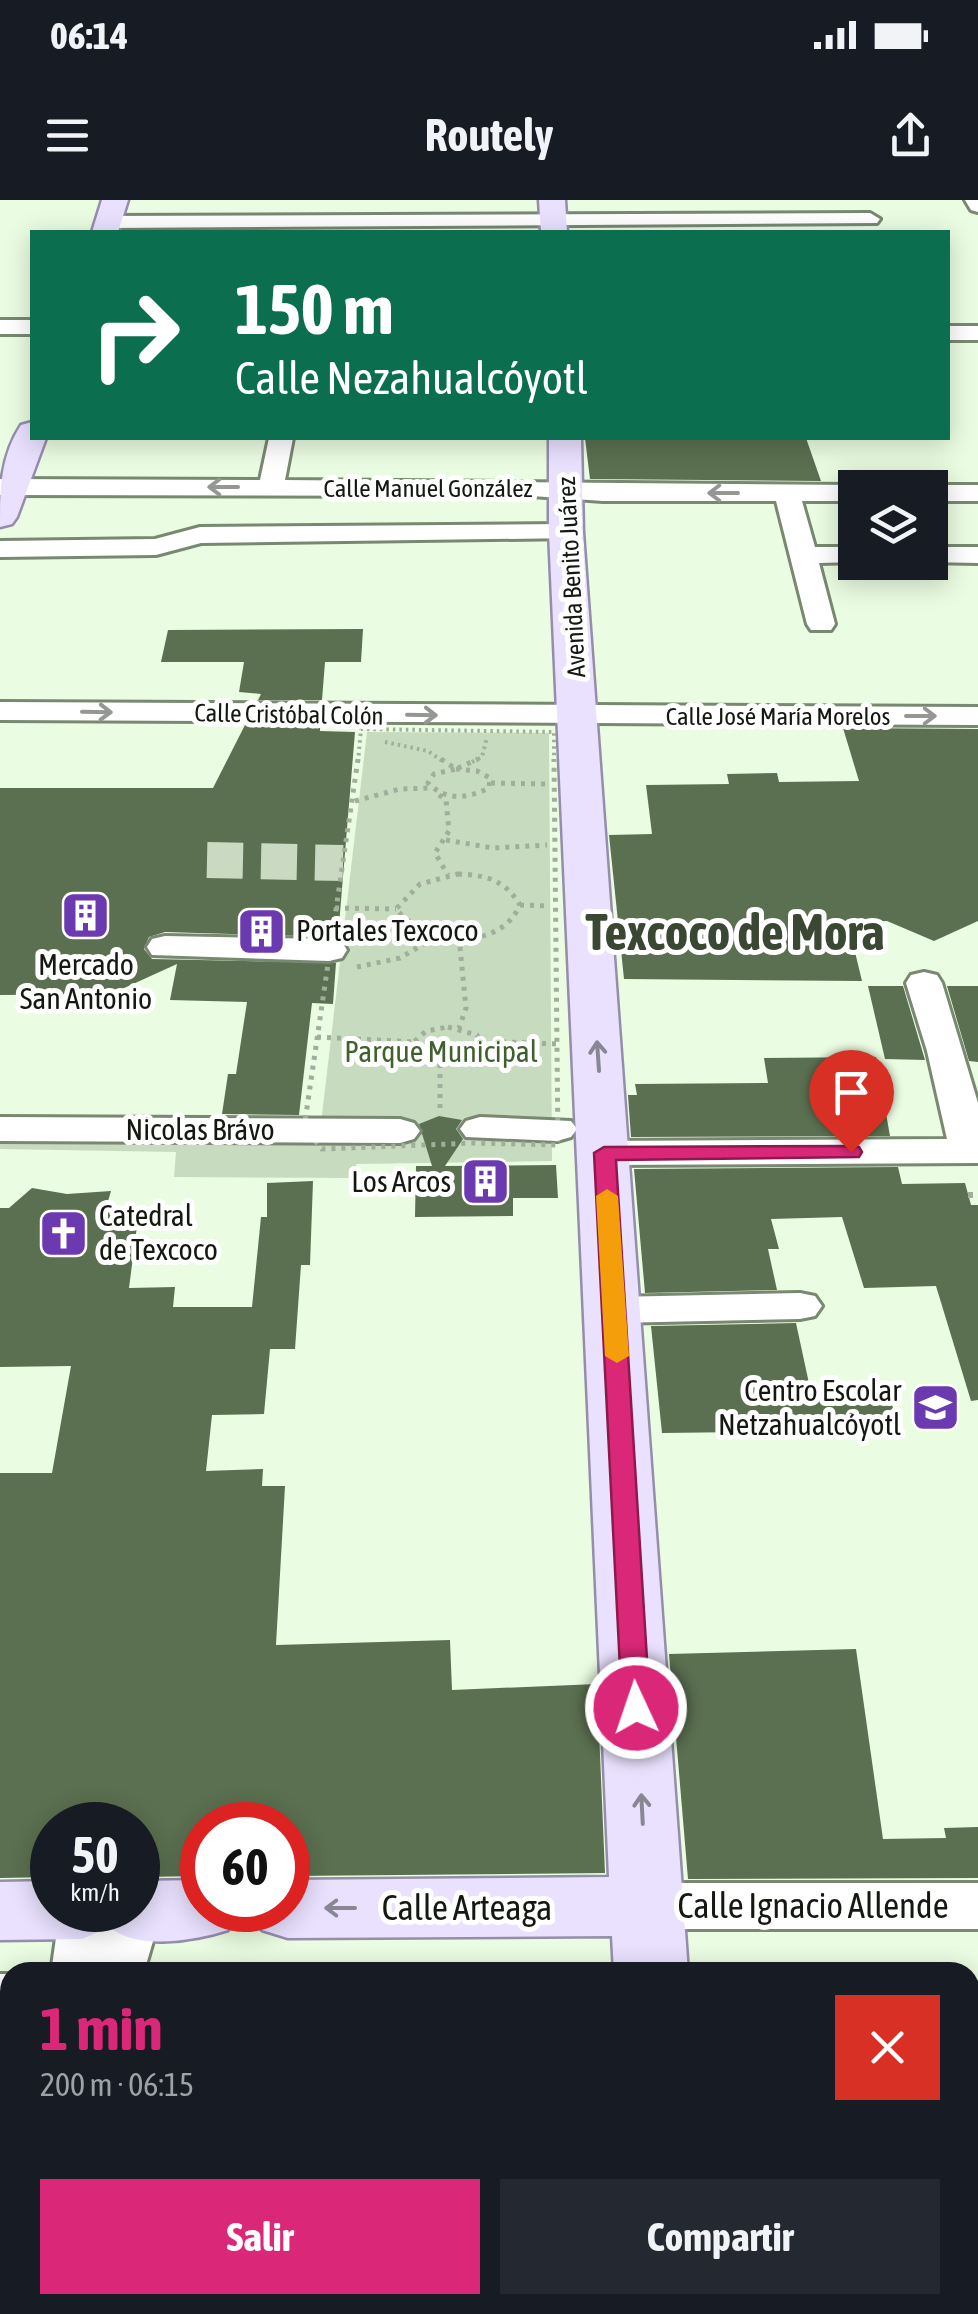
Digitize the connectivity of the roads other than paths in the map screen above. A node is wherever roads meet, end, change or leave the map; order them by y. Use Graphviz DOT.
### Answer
graph roads {
  1 [pos="225,200"];
  2 [pos="333,200"];
  3 [pos="760,210"];
  4 [pos="869,217"];
  5 [pos="110,218"];
  6 [pos="553,218"];
  7 [pos="218,222"];
  8 [pos="329,222"];
  9 [pos="392,227"];
  10 [pos="0,327"];
  11 [pos="30,327"];
  12 [pos="950,333"];
  13 [pos="978,333"];
  14 [pos="950,344"];
  15 [pos="978,344"];
  16 [pos="30,437"];
  17 [pos="281,440"];
  18 [pos="564,440"];
  19 [pos="271,487"];
  20 [pos="566,490"];
  21 [pos="838,493"];
  22 [pos="948,493"];
  23 [pos="978,493"];
  24 [pos="787,494"];
  25 [pos="4,497"];
  26 [pos="566,532"];
  27 [pos="0,549"];
  28 [pos="803,554"];
  29 [pos="838,555"];
  30 [pos="948,555"];
  31 [pos="978,555"];
  32 [pos="822,624"];
  33 [pos="0,711"];
  34 [pos="978,716"];
  35 [pos="578,717"];
  36 [pos="165,947"];
  37 [pos="337,966"];
  38 [pos="924,983"];
  39 [pos="0,1129"];
  40 [pos="480,1129"];
  41 [pos="400,1131"];
  42 [pos="581,1141"];
  43 [pos="974,1151"];
  44 [pos="800,1306"];
  45 [pos="614,1310"];
  46 [pos="978,1906"];
  47 [pos="0,1910"];
  48 [pos="30,1910"];
  49 [pos="310,1911"];
  50 [pos="83,1932"];
  51 [pos="129,1932"];
  52 [pos="649,1939"];
  53 [pos="81,1962"];
  54 [pos="120,1962"];
  1 -- 7 [label="street"];
  2 -- 8 [label="street"];
  3 -- 4 [label="street"];
  3 -- 6 [label="street"];
  5 -- 7 [label="street"];
  6 -- 9 [label="street"];
  7 -- 8 [label="street"];
  8 -- 9 [label="street"];
  10 -- 11 [label="street"];
  12 -- 13 [label="street"];
  14 -- 15 [label="street"];
  16 -- 25 [label="main road"];
  17 -- 19 [label="street"];
  18 -- 20 [label="main road, Avenida Benito Juárez"];
  19 -- 20 [label="street, Calle Manuel González"];
  19 -- 25 [label="street, Calle Manuel González, one-way"];
  24 -- 20 [label="street, Calle Manuel González, one-way"];
  20 -- 26 [label="main road, Avenida Benito Juárez"];
  21 -- 24 [label="street, Calle Manuel González"];
  22 -- 23 [label="street"];
  24 -- 28 [label="street"];
  26 -- 27 [label="street"];
  26 -- 35 [label="main road, Avenida Benito Juárez"];
  28 -- 29 [label="street"];
  28 -- 32 [label="street"];
  30 -- 31 [label="street"];
  33 -- 35 [label="street, Calle Cristóbal Colón, one-way"];
  35 -- 34 [label="street, Calle José María Morelos, one-way"];
  42 -- 35 [label="main road, Avenida Benito Juárez, one-way"];
  36 -- 37 [label="street"];
  38 -- 43 [label="street"];
  39 -- 41 [label="street, Nicolas Brávo"];
  40 -- 42 [label="street"];
  42 -- 43 [label="street"];
  42 -- 45 [label="main road"];
  44 -- 45 [label="street"];
  52 -- 45 [label="main road, one-way"];
  46 -- 52 [label="street, Calle Ignacio Allende"];
  47 -- 48 [label="main road"];
  52 -- 49 [label="main road, Calle Arteaga, one-way"];
  50 -- 53 [label="street"];
  51 -- 54 [label="street"];
}
